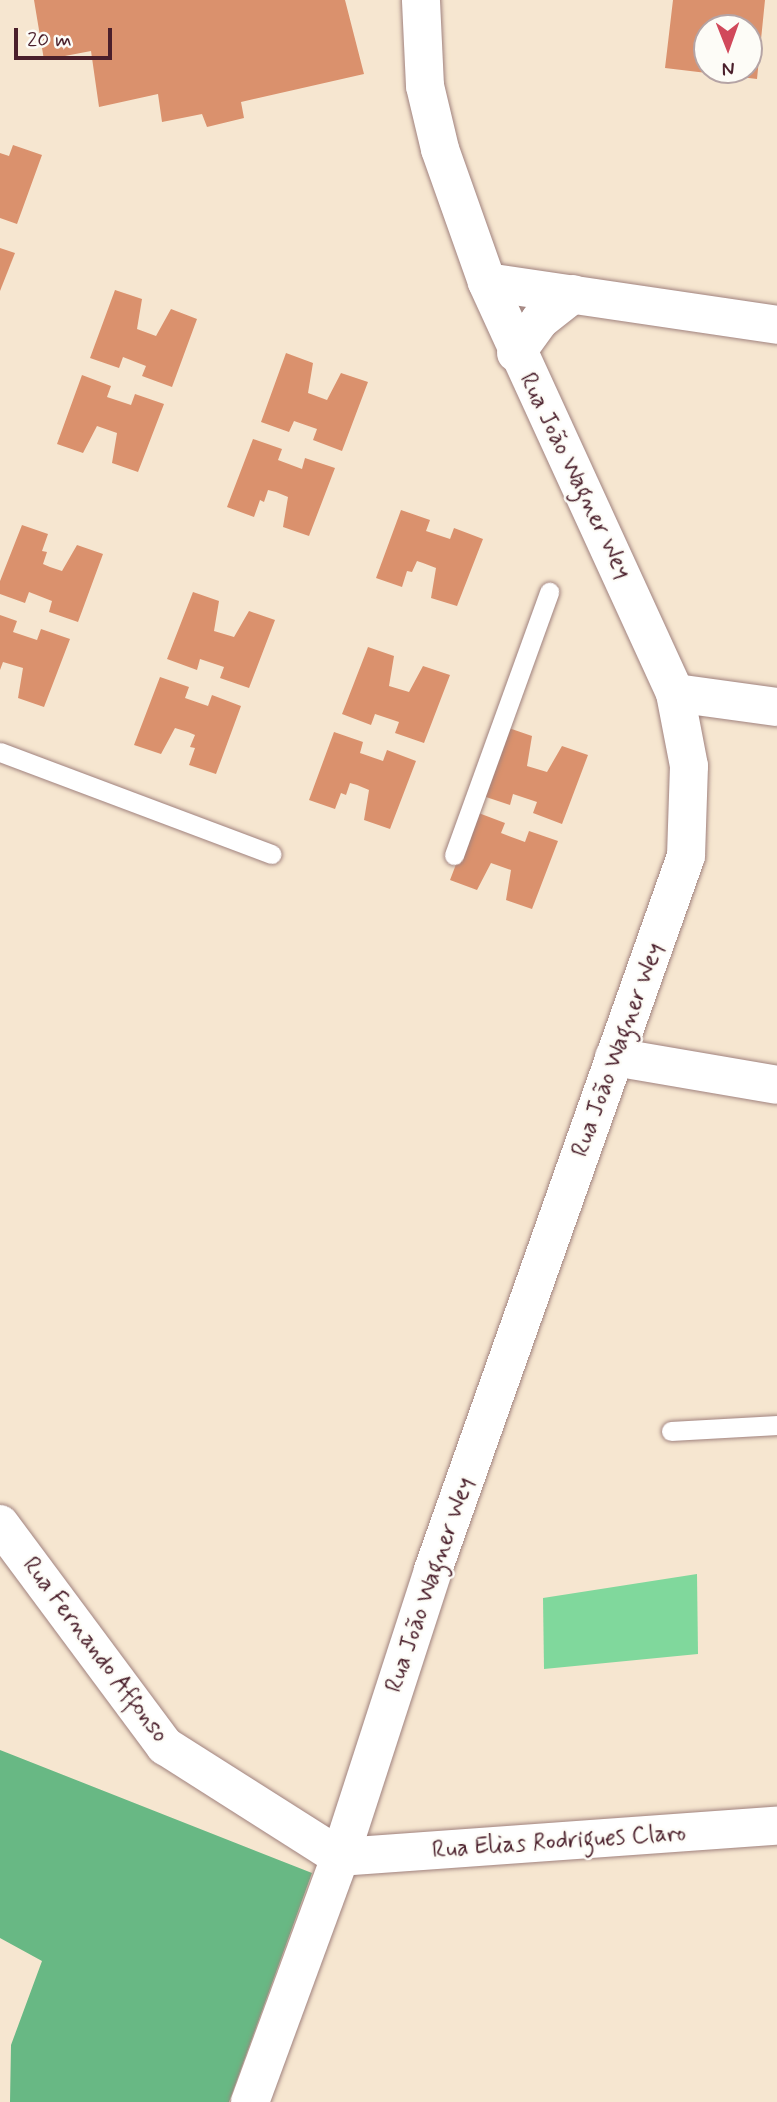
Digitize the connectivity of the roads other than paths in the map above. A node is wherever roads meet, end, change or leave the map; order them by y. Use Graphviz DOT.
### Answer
graph roads {
  1 [pos="421,0"];
  2 [pos="487,282"];
  3 [pos="573,294"];
  4 [pos="777,325"];
  5 [pos="516,353"];
  6 [pos="549,592"];
  7 [pos="675,693"];
  8 [pos="777,707"];
  9 [pos="0,752"];
  10 [pos="271,854"];
  11 [pos="454,855"];
  12 [pos="614,1057"];
  13 [pos="777,1085"];
  14 [pos="777,1425"];
  15 [pos="671,1431"];
  16 [pos="0,1524"];
  17 [pos="777,1826"];
  18 [pos="340,1857"];
  19 [pos="250,2102"];
  1 -- 2 [label="main road, Rua João Wagner Wey"];
  2 -- 3 [label="main road"];
  2 -- 5 [label="main road, Rua João Wagner Wey"];
  3 -- 4 [label="main road"];
  3 -- 5 [label="main road"];
  5 -- 7 [label="main road, Rua João Wagner Wey"];
  6 -- 11 [label="lane"];
  7 -- 8 [label="main road"];
  7 -- 12 [label="main road, Rua João Wagner Wey"];
  9 -- 10 [label="lane"];
  12 -- 13 [label="main road"];
  12 -- 18 [label="main road, Rua João Wagner Wey"];
  14 -- 15 [label="lane"];
  16 -- 18 [label="main road, Rua Fernando Affonso"];
  17 -- 18 [label="main road, Rua Elias Rodrigues Claro"];
  18 -- 19 [label="main road, Rua João Wagner Wey"];
}
